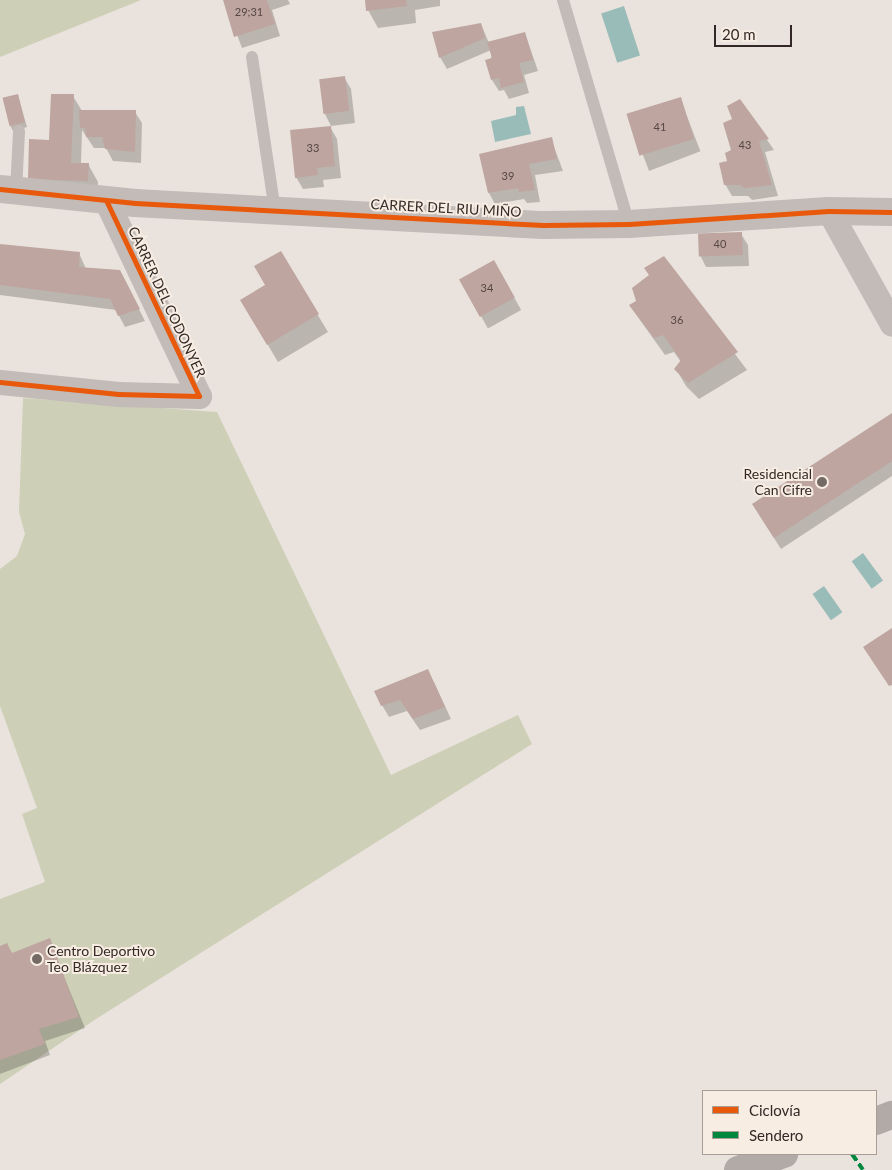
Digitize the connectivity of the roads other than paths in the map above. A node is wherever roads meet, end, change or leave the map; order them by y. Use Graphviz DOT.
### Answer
graph roads {
  1 [pos="563,0"];
  2 [pos="252,57"];
  3 [pos="19,132"];
  4 [pos="8,190"];
  5 [pos="106,200"];
  6 [pos="275,210"];
  7 [pos="829,211"];
  8 [pos="892,212"];
  9 [pos="629,224"];
  10 [pos="892,324"];
  11 [pos="0,382"];
  12 [pos="892,1116"];
  13 [pos="877,1121"];
  14 [pos="781,1155"];
  15 [pos="738,1170"];
  1 -- 9 [label="lane"];
  2 -- 6 [label="lane"];
  3 -- 4 [label="lane"];
  4 -- 5 [label="street, CARRER DEL RIU MIÑO"];
  5 -- 6 [label="street, CARRER DEL RIU MIÑO"];
  5 -- 11 [label="street, CARRER DEL CODONYER"];
  6 -- 9 [label="street, CARRER DEL RIU MIÑO"];
  7 -- 8 [label="street, CARRER DEL RIU MIÑO"];
  7 -- 9 [label="street, CARRER DEL RIU MIÑO"];
  7 -- 10 [label="street"];
  12 -- 13 [label="main road"];
  14 -- 15 [label="main road"];
}
